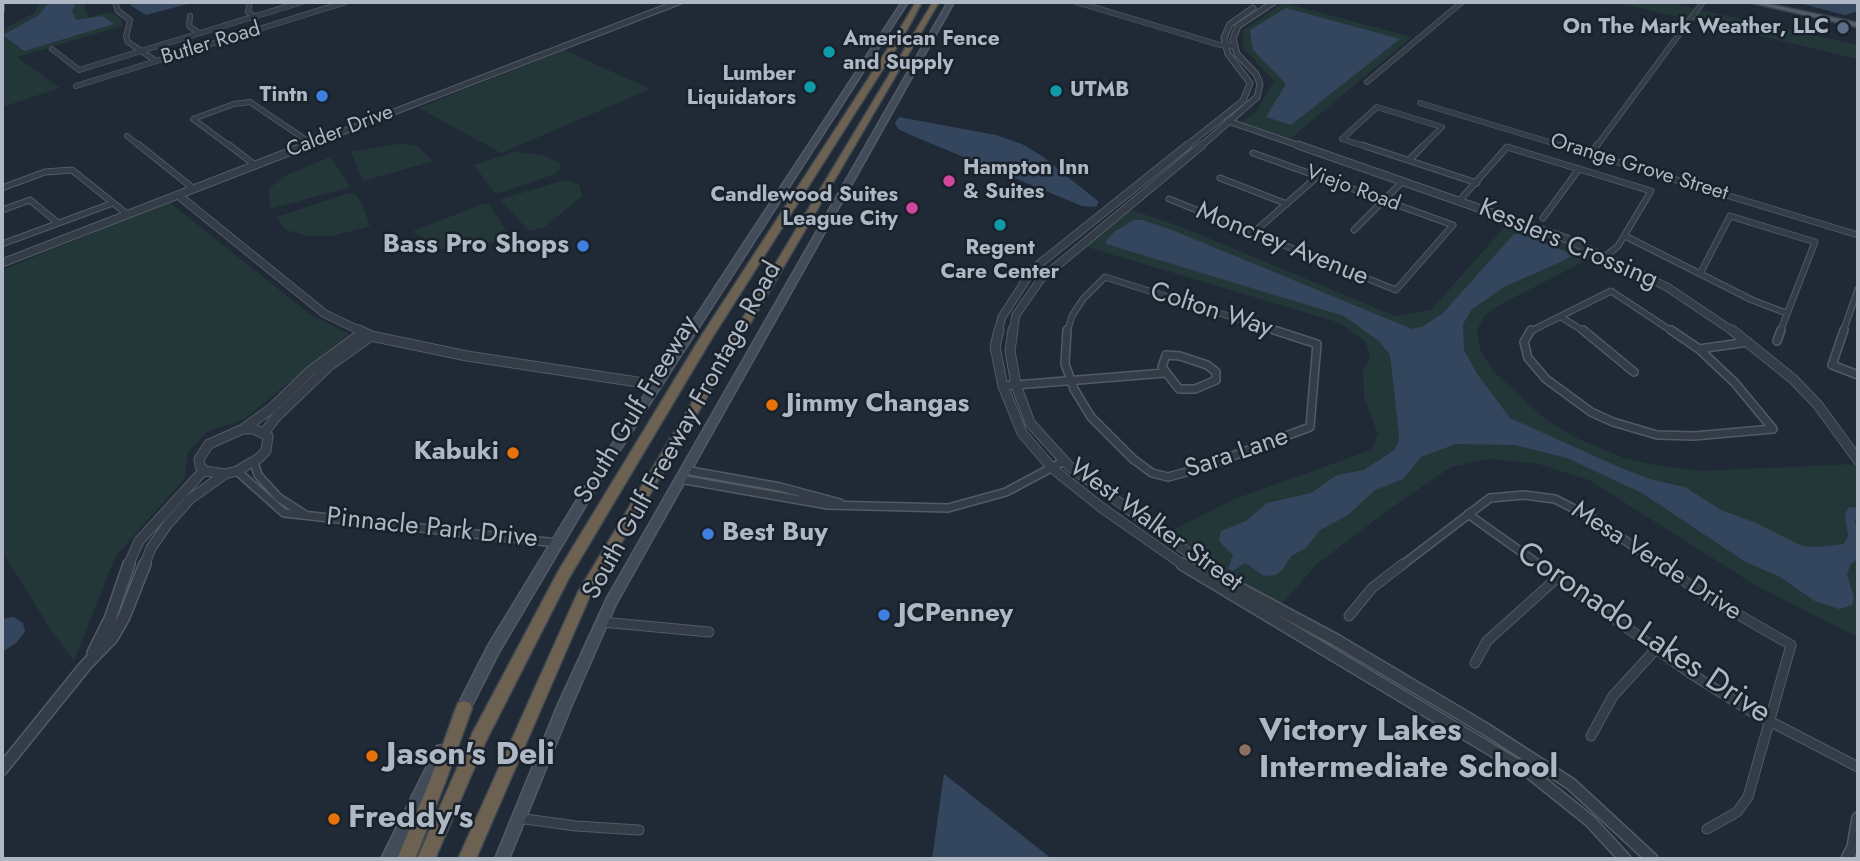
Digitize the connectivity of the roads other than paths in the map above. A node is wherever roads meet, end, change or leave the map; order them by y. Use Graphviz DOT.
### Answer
graph roads {
  1 [pos="2,2"];
  2 [pos="115,2"];
  3 [pos="250,2"];
  4 [pos="302,2"];
  5 [pos="346,2"];
  6 [pos="679,2"];
  7 [pos="905,2"];
  8 [pos="919,2"];
  9 [pos="936,2"];
  10 [pos="951,2"];
  11 [pos="1076,2"];
  12 [pos="1263,2"];
  13 [pos="1274,2"];
  14 [pos="1462,2"];
  15 [pos="1703,2"];
  16 [pos="1752,2"];
  17 [pos="1768,2"];
  18 [pos="2,10"];
  19 [pos="190,16"];
  20 [pos="254,16"];
  21 [pos="1858,23"];
  22 [pos="199,33"];
  23 [pos="1224,46"];
  24 [pos="1233,46"];
  25 [pos="52,49"];
  26 [pos="141,51"];
  27 [pos="156,61"];
  28 [pos="1367,82"];
  29 [pos="76,86"];
  30 [pos="1420,103"];
  31 [pos="1227,121"];
  32 [pos="127,136"];
  33 [pos="312,144"];
  34 [pos="1253,153"];
  35 [pos="1591,153"];
  36 [pos="1409,160"];
  37 [pos="255,165"];
  38 [pos="1160,168"];
  39 [pos="1579,169"];
  40 [pos="1171,172"];
  41 [pos="1318,176"];
  42 [pos="1220,178"];
  43 [pos="1402,183"];
  44 [pos="1476,183"];
  45 [pos="2,188"];
  46 [pos="194,189"];
  47 [pos="178,195"];
  48 [pos="1169,199"];
  49 [pos="1384,200"];
  50 [pos="1460,200"];
  51 [pos="113,202"];
  52 [pos="1287,204"];
  53 [pos="2,210"];
  54 [pos="127,214"];
  55 [pos="1543,218"];
  56 [pos="58,223"];
  57 [pos="1354,230"];
  58 [pos="1253,233"];
  59 [pos="1858,235"];
  60 [pos="1625,236"];
  61 [pos="3,244"];
  62 [pos="1606,256"];
  63 [pos="2,263"];
  64 [pos="1033,270"];
  65 [pos="1701,272"];
  66 [pos="1041,279"];
  67 [pos="1858,289"];
  68 [pos="1396,290"];
  69 [pos="1786,313"];
  70 [pos="1560,317"];
  71 [pos="367,334"];
  72 [pos="1777,341"];
  73 [pos="1749,342"];
  74 [pos="1699,349"];
  75 [pos="1832,365"];
  76 [pos="1634,372"];
  77 [pos="1165,373"];
  78 [pos="1858,375"];
  79 [pos="1829,377"];
  80 [pos="1068,380"];
  81 [pos="1016,385"];
  82 [pos="657,386"];
  83 [pos="1003,386"];
  84 [pos="1179,389"];
  85 [pos="1174,397"];
  86 [pos="1310,427"];
  87 [pos="243,429"];
  88 [pos="264,433"];
  89 [pos="1856,452"];
  90 [pos="1858,460"];
  91 [pos="1064,461"];
  92 [pos="254,462"];
  93 [pos="1052,468"];
  94 [pos="204,470"];
  95 [pos="237,471"];
  96 [pos="225,474"];
  97 [pos="683,475"];
  98 [pos="1468,514"];
  99 [pos="307,516"];
  100 [pos="557,543"];
  101 [pos="1557,578"];
  102 [pos="1349,616"];
  103 [pos="602,622"];
  104 [pos="709,632"];
  105 [pos="1656,649"];
  106 [pos="1475,663"];
  107 [pos="85,666"];
  108 [pos="464,708"];
  109 [pos="1769,721"];
  110 [pos="1591,736"];
  111 [pos="1858,766"];
  112 [pos="2,769"];
  113 [pos="518,818"];
  114 [pos="1858,818"];
  115 [pos="1707,828"];
  116 [pos="639,830"];
  117 [pos="388,859"];
  118 [pos="406,859"];
  119 [pos="426,859"];
  120 [pos="467,859"];
  121 [pos="502,859"];
  122 [pos="1625,859"];
  123 [pos="1652,859"];
  124 [pos="1847,859"];
  1 -- 18 [label="street"];
  2 -- 26 [label="street"];
  3 -- 20 [label="street"];
  4 -- 20 [label="street"];
  5 -- 27 [label="street, Butler Road"];
  6 -- 33 [label="street, Calder Drive"];
  7 -- 82 [label="main road, South Gulf Freeway Frontage Road"];
  8 -- 119 [label="highway, South Gulf Freeway"];
  9 -- 120 [label="highway, South Gulf Freeway"];
  10 -- 97 [label="main road, South Gulf Freeway Frontage Road"];
  11 -- 23 [label="street"];
  12 -- 23 [label="street"];
  13 -- 24 [label="street"];
  14 -- 28 [label="street"];
  15 -- 35 [label="street"];
  16 -- 21 [label="main road"];
  17 -- 21 [label="main road"];
  19 -- 22 [label="street"];
  20 -- 22 [label="street"];
  22 -- 26 [label="street"];
  23 -- 24 [label="street"];
  23 -- 31 [label="street, West Walker Street"];
  24 -- 31 [label="street, West Walker Street"];
  25 -- 26 [label="street"];
  26 -- 27 [label="street"];
  27 -- 29 [label="street, Butler Road"];
  30 -- 35 [label="street, Orange Grove Street"];
  31 -- 38 [label="street, West Walker Street"];
  31 -- 40 [label="street, West Walker Street"];
  31 -- 43 [label="street, Kesslers Crossing"];
  32 -- 46 [label="street"];
  33 -- 37 [label="street, Calder Drive"];
  33 -- 37 [label="street"];
  34 -- 41 [label="street, Viejo Road"];
  35 -- 59 [label="street, Orange Grove Street"];
  36 -- 36 [label="street"];
  36 -- 44 [label="street"];
  37 -- 46 [label="street, Calder Drive"];
  38 -- 40 [label="street"];
  38 -- 64 [label="street, West Walker Street"];
  39 -- 44 [label="street"];
  39 -- 55 [label="street"];
  39 -- 60 [label="street"];
  40 -- 66 [label="street, West Walker Street"];
  41 -- 49 [label="street, Viejo Road"];
  41 -- 52 [label="street"];
  42 -- 52 [label="street"];
  43 -- 49 [label="street"];
  43 -- 50 [label="street, Kesslers Crossing"];
  44 -- 50 [label="street"];
  45 -- 51 [label="street"];
  46 -- 47 [label="street, Calder Drive"];
  47 -- 54 [label="street, Calder Drive"];
  47 -- 71 [label="street"];
  48 -- 58 [label="street, Moncrey Avenue"];
  49 -- 57 [label="street"];
  49 -- 68 [label="street, Viejo Road"];
  50 -- 62 [label="street, Kesslers Crossing"];
  51 -- 54 [label="street"];
  51 -- 56 [label="street"];
  52 -- 58 [label="street"];
  53 -- 56 [label="street"];
  54 -- 63 [label="street, Calder Drive"];
  56 -- 61 [label="street"];
  58 -- 68 [label="street, Moncrey Avenue"];
  60 -- 62 [label="street"];
  60 -- 65 [label="street"];
  62 -- 73 [label="street, Kesslers Crossing"];
  64 -- 66 [label="street"];
  64 -- 83 [label="street, West Walker Street"];
  65 -- 69 [label="street"];
  65 -- 69 [label="street"];
  66 -- 81 [label="street, West Walker Street"];
  67 -- 75 [label="street"];
  69 -- 72 [label="street"];
  70 -- 74 [label="street"];
  70 -- 74 [label="street"];
  70 -- 76 [label="street"];
  71 -- 82 [label="street"];
  71 -- 87 [label="street"];
  71 -- 88 [label="street"];
  73 -- 74 [label="street"];
  73 -- 89 [label="street, Kesslers Crossing"];
  75 -- 78 [label="street"];
  75 -- 79 [label="street"];
  77 -- 80 [label="street"];
  77 -- 84 [label="street"];
  77 -- 84 [label="street"];
  80 -- 81 [label="street"];
  80 -- 86 [label="street, Sara Lane"];
  80 -- 86 [label="street, Colton Way"];
  81 -- 83 [label="street"];
  81 -- 91 [label="street, West Walker Street"];
  82 -- 100 [label="main road, South Gulf Freeway Frontage Road"];
  83 -- 93 [label="street, West Walker Street"];
  84 -- 85 [label="street"];
  87 -- 88 [label="street"];
  87 -- 94 [label="street"];
  88 -- 92 [label="street"];
  89 -- 90 [label="street, Kesslers Crossing"];
  91 -- 93 [label="street"];
  91 -- 123 [label="street, West Walker Street"];
  92 -- 95 [label="street"];
  92 -- 99 [label="street, Pinnacle Park Drive"];
  93 -- 97 [label="street"];
  93 -- 122 [label="street, West Walker Street"];
  94 -- 96 [label="street"];
  94 -- 107 [label="street"];
  95 -- 96 [label="street"];
  95 -- 99 [label="street, Pinnacle Park Drive"];
  96 -- 107 [label="street"];
  97 -- 103 [label="main road, South Gulf Freeway Frontage Road"];
  98 -- 101 [label="street, Coronado Lakes Drive"];
  98 -- 102 [label="street, Mesa Verde Drive"];
  98 -- 109 [label="street, Mesa Verde Drive"];
  99 -- 100 [label="street, Pinnacle Park Drive"];
  100 -- 108 [label="main road, South Gulf Freeway Frontage Road"];
  101 -- 105 [label="street, Coronado Lakes Drive"];
  101 -- 106 [label="street"];
  103 -- 104 [label="street"];
  103 -- 113 [label="main road, South Gulf Freeway Frontage Road"];
  105 -- 109 [label="street, Coronado Lakes Drive"];
  105 -- 110 [label="street"];
  107 -- 112 [label="street"];
  108 -- 117 [label="main road, South Gulf Freeway Frontage Road"];
  108 -- 118 [label="highway"];
  109 -- 111 [label="street, Coronado Lakes Drive"];
  109 -- 115 [label="street"];
  113 -- 116 [label="street"];
  113 -- 121 [label="main road, South Gulf Freeway Frontage Road"];
  114 -- 124 [label="street"];
}
